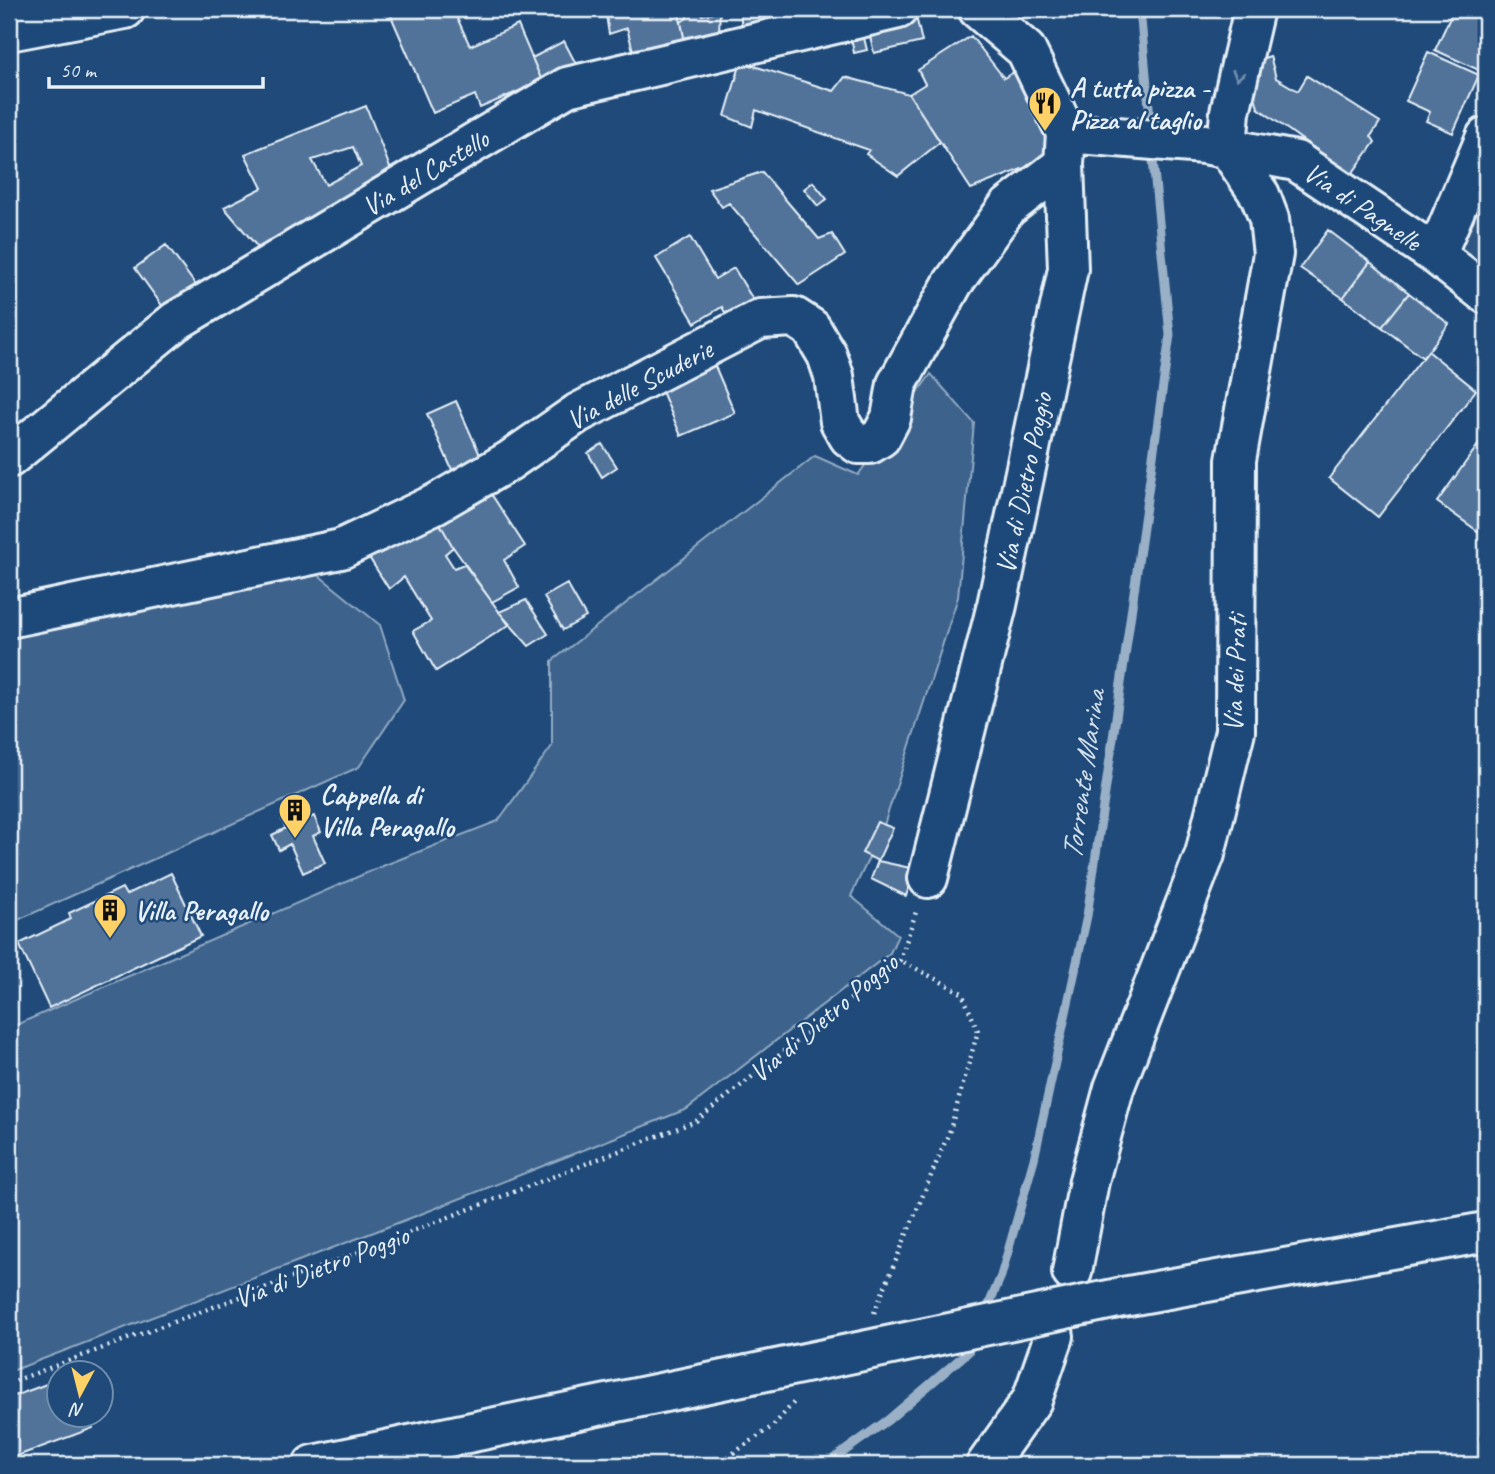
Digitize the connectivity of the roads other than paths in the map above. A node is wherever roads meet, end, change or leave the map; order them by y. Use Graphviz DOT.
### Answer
graph roads {
  1 [pos="125,9"];
  2 [pos="898,9"];
  3 [pos="978,9"];
  4 [pos="1254,9"];
  5 [pos="9,31"];
  6 [pos="1486,137"];
  7 [pos="1074,144"];
  8 [pos="1215,145"];
  9 [pos="1436,255"];
  10 [pos="1486,294"];
  11 [pos="9,458"];
  12 [pos="9,618"];
  13 [pos="928,878"];
  14 [pos="1486,1232"];
  15 [pos="1072,1272"];
  16 [pos="1054,1336"];
  17 [pos="313,1465"];
  18 [pos="986,1465"];
  1 -- 5 [label="street"];
  2 -- 11 [label="street, Via del Castello"];
  3 -- 7 [label="street"];
  4 -- 8 [label="street, one-way"];
  6 -- 9 [label="street"];
  7 -- 8 [label="street, Via di Pagnelle"];
  7 -- 12 [label="street, Via delle Scuderie"];
  7 -- 13 [label="street, Via di Dietro Poggio"];
  8 -- 9 [label="street, Via di Pagnelle"];
  8 -- 15 [label="street, Via dei Prati"];
  9 -- 10 [label="street, Via di Pagnelle"];
  14 -- 17 [label="street, bridge"];
  16 -- 18 [label="street"];
}
